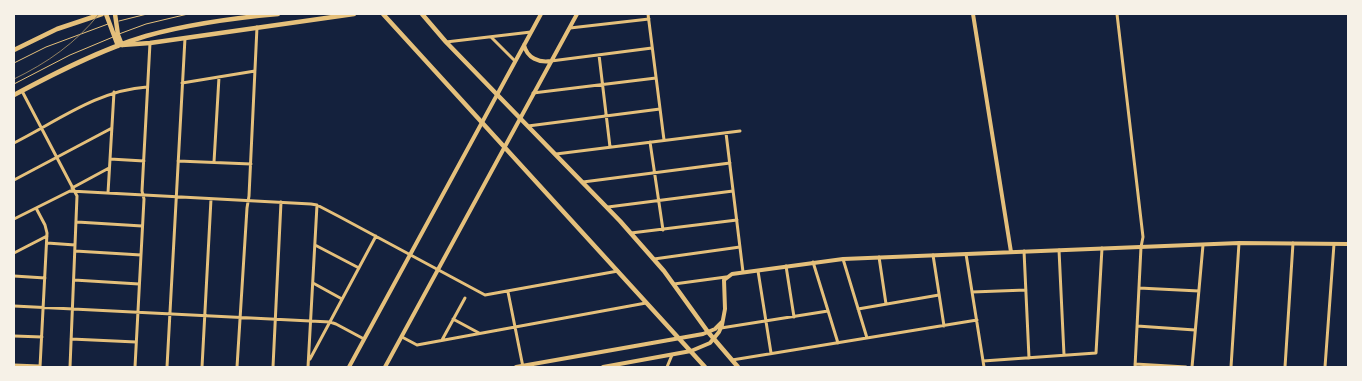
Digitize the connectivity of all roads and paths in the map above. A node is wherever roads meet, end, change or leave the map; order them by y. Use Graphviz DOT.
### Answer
graph roads {
  1 [pos="104,14"];
  2 [pos="115,14"];
  3 [pos="147,14"];
  4 [pos="188,14"];
  5 [pos="278,14"];
  6 [pos="354,14"];
  7 [pos="383,14"];
  8 [pos="422,14"];
  9 [pos="541,14"];
  10 [pos="577,14"];
  11 [pos="648,14"];
  12 [pos="973,14"];
  13 [pos="1117,14"];
  14 [pos="648,18"];
  15 [pos="116,22"];
  16 [pos="109,24"];
  17 [pos="257,27"];
  18 [pos="569,28"];
  19 [pos="531,32"];
  20 [pos="116,35"];
  21 [pos="490,36"];
  22 [pos="185,38"];
  23 [pos="446,42"];
  24 [pos="150,43"];
  25 [pos="524,45"];
  26 [pos="120,46"];
  27 [pos="652,48"];
  28 [pos="14,50"];
  29 [pos="599,55"];
  30 [pos="515,61"];
  31 [pos="551,61"];
  32 [pos="14,63"];
  33 [pos="255,71"];
  34 [pos="219,77"];
  35 [pos="656,78"];
  36 [pos="14,84"];
  37 [pos="182,84"];
  38 [pos="603,85"];
  39 [pos="148,87"];
  40 [pos="22,91"];
  41 [pos="114,92"];
  42 [pos="497,94"];
  43 [pos="533,94"];
  44 [pos="14,95"];
  45 [pos="660,109"];
  46 [pos="607,117"];
  47 [pos="520,118"];
  48 [pos="482,120"];
  49 [pos="528,126"];
  50 [pos="112,128"];
  51 [pos="42,129"];
  52 [pos="740,131"];
  53 [pos="726,133"];
  54 [pos="664,140"];
  55 [pos="650,142"];
  56 [pos="14,143"];
  57 [pos="504,147"];
  58 [pos="610,147"];
  59 [pos="556,154"];
  60 [pos="57,158"];
  61 [pos="110,159"];
  62 [pos="178,160"];
  63 [pos="144,161"];
  64 [pos="214,162"];
  65 [pos="730,163"];
  66 [pos="251,164"];
  67 [pos="110,168"];
  68 [pos="654,173"];
  69 [pos="14,180"];
  70 [pos="583,182"];
  71 [pos="72,188"];
  72 [pos="733,190"];
  73 [pos="75,192"];
  74 [pos="108,193"];
  75 [pos="143,195"];
  76 [pos="176,197"];
  77 [pos="211,199"];
  78 [pos="248,200"];
  79 [pos="659,200"];
  80 [pos="281,202"];
  81 [pos="317,205"];
  82 [pos="608,207"];
  83 [pos="36,208"];
  84 [pos="14,219"];
  85 [pos="737,220"];
  86 [pos="77,222"];
  87 [pos="142,226"];
  88 [pos="663,230"];
  89 [pos="631,233"];
  90 [pos="47,236"];
  91 [pos="376,236"];
  92 [pos="47,242"];
  93 [pos="1239,243"];
  94 [pos="1293,243"];
  95 [pos="76,244"];
  96 [pos="1334,244"];
  97 [pos="1348,244"];
  98 [pos="315,245"];
  99 [pos="1203,245"];
  100 [pos="740,247"];
  101 [pos="1141,247"];
  102 [pos="1102,248"];
  103 [pos="1059,250"];
  104 [pos="75,251"];
  105 [pos="1024,251"];
  106 [pos="1011,252"];
  107 [pos="14,253"];
  108 [pos="966,254"];
  109 [pos="141,255"];
  110 [pos="410,255"];
  111 [pos="933,255"];
  112 [pos="879,257"];
  113 [pos="654,259"];
  114 [pos="843,259"];
  115 [pos="813,262"];
  116 [pos="786,266"];
  117 [pos="359,268"];
  118 [pos="438,270"];
  119 [pos="758,270"];
  120 [pos="618,271"];
  121 [pos="743,272"];
  122 [pos="14,276"];
  123 [pos="726,277"];
  124 [pos="45,278"];
  125 [pos="74,280"];
  126 [pos="313,283"];
  127 [pos="139,284"];
  128 [pos="674,284"];
  129 [pos="1139,288"];
  130 [pos="1026,290"];
  131 [pos="508,292"];
  132 [pos="972,292"];
  133 [pos="1199,292"];
  134 [pos="940,295"];
  135 [pos="464,298"];
  136 [pos="342,299"];
  137 [pos="647,303"];
  138 [pos="886,304"];
  139 [pos="14,306"];
  140 [pos="43,307"];
  141 [pos="72,309"];
  142 [pos="858,309"];
  143 [pos="828,311"];
  144 [pos="138,312"];
  145 [pos="170,314"];
  146 [pos="205,316"];
  147 [pos="794,317"];
  148 [pos="240,318"];
  149 [pos="454,319"];
  150 [pos="276,320"];
  151 [pos="977,320"];
  152 [pos="723,321"];
  153 [pos="311,322"];
  154 [pos="330,322"];
  155 [pos="766,322"];
  156 [pos="944,326"];
  157 [pos="1137,326"];
  158 [pos="515,328"];
  159 [pos="721,328"];
  160 [pos="1195,330"];
  161 [pos="705,333"];
  162 [pos="480,334"];
  163 [pos="14,336"];
  164 [pos="402,336"];
  165 [pos="42,337"];
  166 [pos="679,338"];
  167 [pos="867,338"];
  168 [pos="71,339"];
  169 [pos="364,339"];
  170 [pos="442,340"];
  171 [pos="712,341"];
  172 [pos="136,342"];
  173 [pos="838,343"];
  174 [pos="691,351"];
  175 [pos="771,354"];
  176 [pos="672,355"];
  177 [pos="1064,355"];
  178 [pos="1029,358"];
  179 [pos="732,360"];
  180 [pos="309,361"];
  181 [pos="983,361"];
  182 [pos="14,364"];
  183 [pos="1135,366"];
  184 [pos="40,367"];
  185 [pos="70,367"];
  186 [pos="135,367"];
  187 [pos="167,367"];
  188 [pos="202,367"];
  189 [pos="237,367"];
  190 [pos="273,367"];
  191 [pos="308,367"];
  192 [pos="349,367"];
  193 [pos="385,367"];
  194 [pos="516,367"];
  195 [pos="523,367"];
  196 [pos="603,367"];
  197 [pos="667,367"];
  198 [pos="705,367"];
  199 [pos="738,367"];
  200 [pos="984,367"];
  201 [pos="1186,367"];
  202 [pos="1192,367"];
  203 [pos="1231,367"];
  204 [pos="1285,367"];
  205 [pos="1325,367"];
  1 -- 16 [label="main road"];
  1 -- 28 [label="main road"];
  2 -- 15 [label="main road"];
  3 -- 15 [label="lane"];
  4 -- 20 [label="lane"];
  5 -- 26 [label="main road"];
  6 -- 17 [label="main road"];
  7 -- 48 [label="main road"];
  8 -- 23 [label="main road"];
  9 -- 19 [label="street"];
  10 -- 18 [label="street"];
  11 -- 14 [label="street"];
  12 -- 106 [label="street"];
  13 -- 101 [label="street"];
  14 -- 18 [label="street"];
  14 -- 27 [label="street"];
  15 -- 16 [label="lane"];
  15 -- 20 [label="main road"];
  16 -- 20 [label="main road"];
  16 -- 32 [label="lane"];
  17 -- 22 [label="main road"];
  17 -- 33 [label="street"];
  18 -- 31 [label="street"];
  19 -- 21 [label="street"];
  19 -- 25 [label="street"];
  20 -- 26 [label="main road"];
  20 -- 36 [label="lane"];
  21 -- 23 [label="street"];
  21 -- 30 [label="street"];
  22 -- 24 [label="main road"];
  22 -- 37 [label="street"];
  23 -- 42 [label="main road"];
  24 -- 26 [label="main road"];
  24 -- 39 [label="street"];
  25 -- 30 [label="street"];
  25 -- 31 [label="street"];
  26 -- 40 [label="main road"];
  27 -- 29 [label="street"];
  27 -- 35 [label="street"];
  29 -- 31 [label="street"];
  29 -- 38 [label="street"];
  30 -- 42 [label="street"];
  31 -- 43 [label="street"];
  33 -- 34 [label="street"];
  33 -- 66 [label="street"];
  34 -- 37 [label="street"];
  34 -- 64 [label="street"];
  35 -- 38 [label="street"];
  35 -- 45 [label="street"];
  37 -- 62 [label="street"];
  38 -- 43 [label="street"];
  38 -- 46 [label="street"];
  39 -- 41 [label="street"];
  39 -- 63 [label="street"];
  40 -- 44 [label="main road"];
  40 -- 51 [label="street"];
  41 -- 50 [label="street"];
  41 -- 51 [label="street"];
  42 -- 47 [label="main road"];
  42 -- 48 [label="street"];
  43 -- 47 [label="street"];
  45 -- 46 [label="street"];
  45 -- 54 [label="street"];
  46 -- 49 [label="street"];
  46 -- 58 [label="street"];
  47 -- 49 [label="main road"];
  47 -- 57 [label="street"];
  48 -- 57 [label="main road"];
  48 -- 110 [label="street"];
  49 -- 59 [label="main road"];
  50 -- 60 [label="street"];
  50 -- 61 [label="street"];
  51 -- 56 [label="street"];
  51 -- 60 [label="street"];
  52 -- 53 [label="street"];
  53 -- 54 [label="street"];
  53 -- 65 [label="street"];
  54 -- 55 [label="street"];
  55 -- 58 [label="street"];
  55 -- 68 [label="street"];
  57 -- 118 [label="street"];
  57 -- 120 [label="main road"];
  58 -- 59 [label="street"];
  59 -- 70 [label="main road"];
  60 -- 69 [label="street"];
  60 -- 71 [label="street"];
  61 -- 63 [label="street"];
  61 -- 67 [label="street"];
  62 -- 64 [label="street"];
  62 -- 76 [label="street"];
  63 -- 75 [label="street"];
  64 -- 66 [label="street"];
  65 -- 68 [label="street"];
  65 -- 72 [label="street"];
  66 -- 78 [label="street"];
  67 -- 71 [label="street"];
  67 -- 74 [label="street"];
  68 -- 70 [label="street"];
  68 -- 79 [label="street"];
  70 -- 82 [label="main road"];
  71 -- 73 [label="street"];
  72 -- 79 [label="street"];
  72 -- 85 [label="street"];
  73 -- 74 [label="street"];
  73 -- 83 [label="street"];
  73 -- 86 [label="street"];
  74 -- 75 [label="street"];
  75 -- 76 [label="street"];
  75 -- 87 [label="street"];
  76 -- 77 [label="street"];
  76 -- 145 [label="street"];
  77 -- 78 [label="street"];
  77 -- 146 [label="street"];
  78 -- 80 [label="street"];
  78 -- 148 [label="street"];
  79 -- 82 [label="street"];
  79 -- 88 [label="street"];
  80 -- 81 [label="street"];
  80 -- 150 [label="street"];
  81 -- 91 [label="street"];
  81 -- 98 [label="street"];
  82 -- 89 [label="main road"];
  83 -- 84 [label="street"];
  83 -- 90 [label="street"];
  85 -- 88 [label="street"];
  85 -- 100 [label="street"];
  86 -- 87 [label="street"];
  86 -- 95 [label="street"];
  87 -- 109 [label="street"];
  88 -- 89 [label="street"];
  89 -- 113 [label="main road"];
  90 -- 92 [label="street"];
  90 -- 107 [label="street"];
  91 -- 110 [label="street"];
  91 -- 117 [label="street"];
  92 -- 95 [label="street"];
  92 -- 124 [label="street"];
  93 -- 94 [label="street"];
  93 -- 99 [label="street"];
  93 -- 203 [label="street"];
  94 -- 96 [label="street"];
  94 -- 204 [label="street"];
  95 -- 104 [label="street"];
  96 -- 97 [label="street"];
  96 -- 205 [label="street"];
  98 -- 117 [label="street"];
  98 -- 126 [label="street"];
  99 -- 101 [label="street"];
  99 -- 133 [label="street"];
  100 -- 113 [label="street"];
  100 -- 121 [label="street"];
  101 -- 102 [label="street"];
  101 -- 129 [label="street"];
  102 -- 103 [label="street"];
  102 -- 177 [label="street"];
  103 -- 105 [label="street"];
  103 -- 177 [label="street"];
  104 -- 109 [label="street"];
  104 -- 125 [label="street"];
  105 -- 106 [label="street"];
  105 -- 130 [label="street"];
  106 -- 108 [label="street"];
  108 -- 111 [label="street"];
  108 -- 132 [label="street"];
  109 -- 127 [label="street"];
  110 -- 118 [label="street"];
  110 -- 169 [label="street"];
  111 -- 112 [label="street"];
  111 -- 134 [label="street"];
  112 -- 114 [label="street"];
  112 -- 138 [label="street"];
  113 -- 128 [label="main road"];
  114 -- 115 [label="street"];
  114 -- 142 [label="street"];
  115 -- 116 [label="street"];
  115 -- 143 [label="street"];
  116 -- 119 [label="street"];
  116 -- 147 [label="street"];
  117 -- 136 [label="street"];
  118 -- 131 [label="street"];
  118 -- 164 [label="street"];
  119 -- 121 [label="street"];
  119 -- 155 [label="street"];
  120 -- 131 [label="street"];
  120 -- 137 [label="main road"];
  121 -- 123 [label="street"];
  122 -- 124 [label="street"];
  123 -- 128 [label="street"];
  123 -- 152 [label="street"];
  124 -- 140 [label="street"];
  125 -- 127 [label="street"];
  125 -- 141 [label="street"];
  126 -- 136 [label="street"];
  126 -- 153 [label="street"];
  127 -- 144 [label="street"];
  128 -- 161 [label="main road"];
  129 -- 133 [label="street"];
  129 -- 157 [label="street"];
  130 -- 132 [label="street"];
  130 -- 178 [label="street"];
  131 -- 158 [label="street"];
  132 -- 151 [label="street"];
  133 -- 160 [label="street"];
  134 -- 138 [label="street"];
  134 -- 156 [label="street"];
  135 -- 149 [label="street"];
  136 -- 154 [label="street"];
  137 -- 158 [label="street"];
  137 -- 166 [label="main road"];
  138 -- 142 [label="street"];
  139 -- 140 [label="street"];
  140 -- 141 [label="street"];
  140 -- 165 [label="street"];
  141 -- 144 [label="street"];
  141 -- 168 [label="street"];
  142 -- 167 [label="street"];
  143 -- 147 [label="street"];
  143 -- 173 [label="street"];
  144 -- 145 [label="street"];
  144 -- 172 [label="street"];
  145 -- 146 [label="street"];
  145 -- 187 [label="street"];
  146 -- 148 [label="street"];
  146 -- 188 [label="street"];
  147 -- 155 [label="street"];
  148 -- 150 [label="street"];
  148 -- 189 [label="street"];
  149 -- 162 [label="street"];
  149 -- 170 [label="street"];
  150 -- 153 [label="street"];
  150 -- 190 [label="street"];
  151 -- 156 [label="street"];
  151 -- 181 [label="street"];
  152 -- 159 [label="street"];
  152 -- 161 [label="street"];
  153 -- 154 [label="street"];
  153 -- 180 [label="street"];
  154 -- 169 [label="street"];
  154 -- 180 [label="street"];
  155 -- 159 [label="street"];
  155 -- 175 [label="street"];
  156 -- 167 [label="street"];
  157 -- 160 [label="street"];
  157 -- 183 [label="street"];
  158 -- 162 [label="street"];
  158 -- 195 [label="street"];
  159 -- 171 [label="street"];
  160 -- 202 [label="street"];
  161 -- 166 [label="street"];
  161 -- 171 [label="main road"];
  162 -- 170 [label="street"];
  163 -- 165 [label="street"];
  164 -- 170 [label="street"];
  164 -- 193 [label="street"];
  165 -- 184 [label="street"];
  166 -- 174 [label="main road"];
  166 -- 195 [label="street"];
  167 -- 173 [label="street"];
  168 -- 172 [label="street"];
  168 -- 185 [label="street"];
  169 -- 192 [label="street"];
  171 -- 174 [label="street"];
  171 -- 179 [label="main road"];
  172 -- 186 [label="street"];
  173 -- 175 [label="street"];
  174 -- 176 [label="street"];
  174 -- 198 [label="main road"];
  175 -- 179 [label="street"];
  176 -- 196 [label="street"];
  176 -- 197 [label="street"];
  177 -- 178 [label="street"];
  178 -- 181 [label="street"];
  179 -- 199 [label="main road"];
  180 -- 191 [label="street"];
  181 -- 200 [label="street"];
  182 -- 184 [label="street"];
  183 -- 201 [label="street"];
  194 -- 195 [label="street"];
}
